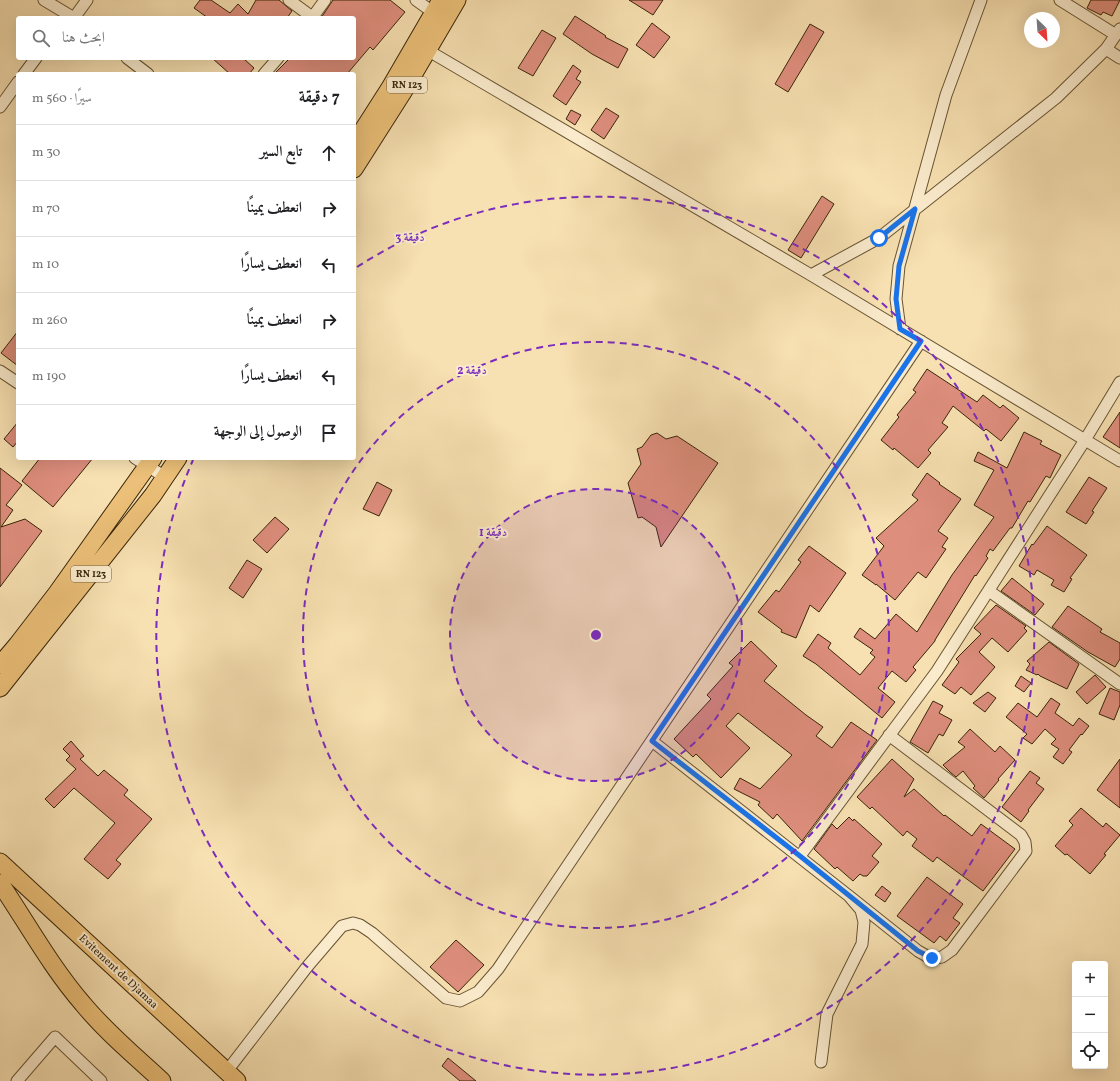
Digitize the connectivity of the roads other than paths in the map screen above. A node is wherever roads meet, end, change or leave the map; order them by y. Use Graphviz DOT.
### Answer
graph roads {
  1 [pos="44,0"];
  2 [pos="87,0"];
  3 [pos="289,0"];
  4 [pos="325,0"];
  5 [pos="416,0"];
  6 [pos="457,0"];
  7 [pos="981,0"];
  8 [pos="1060,0"];
  9 [pos="437,6"];
  10 [pos="68,16"];
  11 [pos="71,16"];
  12 [pos="309,16"];
  13 [pos="313,16"];
  14 [pos="1118,32"];
  15 [pos="422,47"];
  16 [pos="1106,49"];
  17 [pos="1120,58"];
  18 [pos="34,60"];
  19 [pos="130,60"];
  20 [pos="276,60"];
  21 [pos="26,72"];
  22 [pos="145,72"];
  23 [pos="266,72"];
  24 [pos="16,85"];
  25 [pos="0,107"];
  26 [pos="356,141"];
  27 [pos="356,166"];
  28 [pos="915,209"];
  29 [pos="811,275"];
  30 [pos="900,329"];
  31 [pos="921,341"];
  32 [pos="0,371"];
  33 [pos="16,381"];
  34 [pos="1120,382"];
  35 [pos="1085,440"];
  36 [pos="177,460"];
  37 [pos="145,461"];
  38 [pos="1120,461"];
  39 [pos="165,477"];
  40 [pos="989,590"];
  41 [pos="0,665"];
  42 [pos="1120,684"];
  43 [pos="0,688"];
  44 [pos="890,735"];
  45 [pos="652,741"];
  46 [pos="800,856"];
  47 [pos="0,862"];
  48 [pos="0,883"];
  49 [pos="849,896"];
  50 [pos="821,1062"];
  51 [pos="232,1076"];
  52 [pos="17,1081"];
  53 [pos="101,1081"];
  54 [pos="162,1081"];
  1 -- 10 [label="street"];
  2 -- 11 [label="street"];
  3 -- 12 [label="street"];
  4 -- 13 [label="street"];
  5 -- 9 [label="street"];
  6 -- 15 [label="main road, RN 123"];
  7 -- 28 [label="street"];
  8 -- 14 [label="street"];
  9 -- 15 [label="main road, RN 123"];
  14 -- 16 [label="street"];
  15 -- 26 [label="main road, RN 123"];
  15 -- 27 [label="main road, RN 123"];
  15 -- 29 [label="street"];
  16 -- 17 [label="street"];
  16 -- 28 [label="street"];
  18 -- 21 [label="street"];
  19 -- 22 [label="street"];
  20 -- 23 [label="street"];
  24 -- 25 [label="street"];
  28 -- 29 [label="street"];
  28 -- 30 [label="street"];
  29 -- 30 [label="street"];
  30 -- 31 [label="street"];
  31 -- 35 [label="street"];
  31 -- 45 [label="street"];
  32 -- 33 [label="street"];
  34 -- 35 [label="street"];
  35 -- 38 [label="street"];
  35 -- 40 [label="street"];
  36 -- 39 [label="main road, RN 123"];
  37 -- 39 [label="street"];
  37 -- 41 [label="main road, RN 123"];
  39 -- 43 [label="main road, RN 123"];
  40 -- 42 [label="street"];
  40 -- 44 [label="street"];
  44 -- 46 [label="street"];
  44 -- 49 [label="street"];
  45 -- 46 [label="street"];
  45 -- 51 [label="street"];
  46 -- 49 [label="street"];
  47 -- 51 [label="main road, Evitement de Djamaa"];
  48 -- 54 [label="main road"];
  49 -- 50 [label="street"];
  52 -- 53 [label="street"];
}
